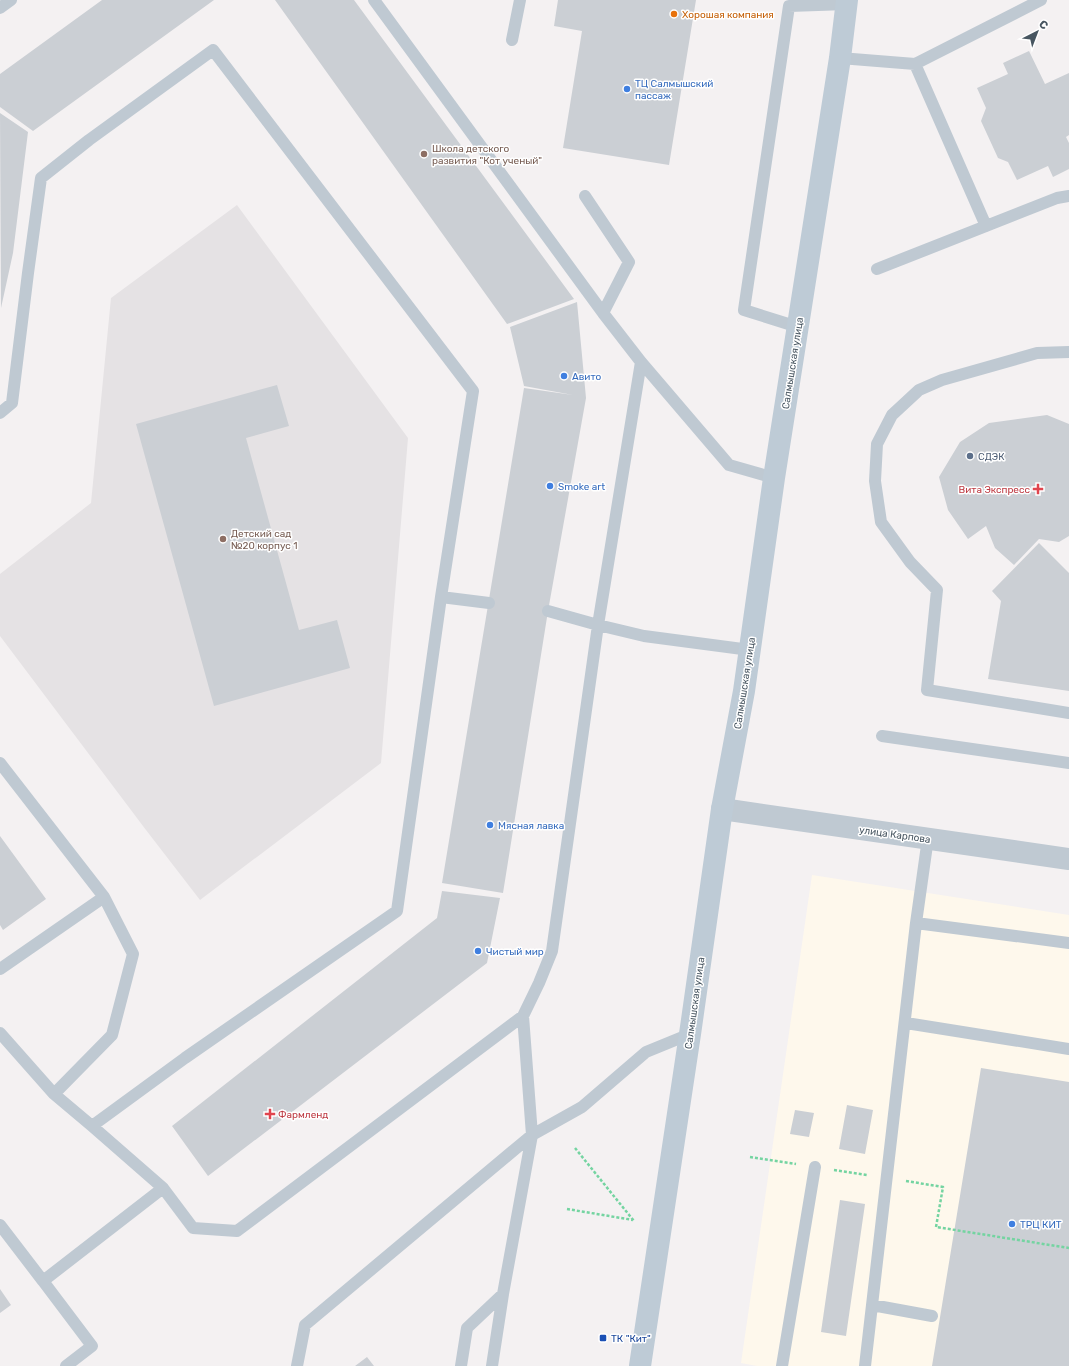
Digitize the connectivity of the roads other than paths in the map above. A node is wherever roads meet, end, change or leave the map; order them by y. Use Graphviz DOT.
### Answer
graph roads {
  1 [pos="11,0"];
  2 [pos="374,0"];
  3 [pos="520,0"];
  4 [pos="1041,0"];
  5 [pos="847,2"];
  6 [pos="1024,4"];
  7 [pos="0,8"];
  8 [pos="512,40"];
  9 [pos="840,58"];
  10 [pos="915,64"];
  11 [pos="585,196"];
  12 [pos="1069,196"];
  13 [pos="986,226"];
  14 [pos="877,270"];
  15 [pos="602,313"];
  16 [pos="798,327"];
  17 [pos="1069,352"];
  18 [pos="641,362"];
  19 [pos="0,412"];
  20 [pos="774,478"];
  21 [pos="442,597"];
  22 [pos="489,603"];
  23 [pos="548,612"];
  24 [pos="598,625"];
  25 [pos="750,650"];
  26 [pos="1069,713"];
  27 [pos="882,736"];
  28 [pos="1069,763"];
  29 [pos="0,764"];
  30 [pos="722,809"];
  31 [pos="928,838"];
  32 [pos="1069,859"];
  33 [pos="104,897"];
  34 [pos="916,923"];
  35 [pos="1069,943"];
  36 [pos="0,969"];
  37 [pos="523,1016"];
  38 [pos="906,1022"];
  39 [pos="0,1033"];
  40 [pos="690,1034"];
  41 [pos="1069,1049"];
  42 [pos="54,1094"];
  43 [pos="92,1126"];
  44 [pos="532,1135"];
  45 [pos="815,1167"];
  46 [pos="163,1188"];
  47 [pos="0,1225"];
  48 [pos="43,1281"];
  49 [pos="502,1294"];
  50 [pos="872,1305"];
  51 [pos="932,1316"];
  52 [pos="66,1366"];
  53 [pos="297,1366"];
  54 [pos="461,1366"];
  55 [pos="492,1366"];
  56 [pos="640,1366"];
  57 [pos="782,1366"];
  58 [pos="865,1366"];
  1 -- 7 [label="lane"];
  2 -- 15 [label="lane"];
  3 -- 8 [label="lane"];
  4 -- 6 [label="lane"];
  5 -- 9 [label="main road, Салмышская улица"];
  5 -- 16 [label="lane"];
  6 -- 10 [label="lane"];
  9 -- 10 [label="lane"];
  9 -- 16 [label="main road, Салмышская улица"];
  10 -- 13 [label="lane"];
  11 -- 15 [label="lane"];
  12 -- 13 [label="lane"];
  13 -- 14 [label="lane"];
  15 -- 18 [label="lane"];
  16 -- 20 [label="main road, Салмышская улица"];
  17 -- 26 [label="lane"];
  18 -- 20 [label="lane"];
  18 -- 24 [label="lane"];
  19 -- 21 [label="lane"];
  20 -- 25 [label="main road, Салмышская улица"];
  21 -- 22 [label="lane"];
  21 -- 43 [label="lane"];
  23 -- 24 [label="lane"];
  24 -- 25 [label="lane"];
  24 -- 37 [label="lane"];
  25 -- 30 [label="main road, Салмышская улица"];
  27 -- 28 [label="lane"];
  29 -- 33 [label="lane"];
  30 -- 31 [label="street, улица Карпова"];
  30 -- 40 [label="main road, Салмышская улица"];
  31 -- 32 [label="street, улица Карпова"];
  31 -- 34 [label="lane"];
  33 -- 36 [label="lane"];
  33 -- 42 [label="lane"];
  34 -- 35 [label="lane"];
  34 -- 38 [label="lane"];
  37 -- 44 [label="lane"];
  37 -- 46 [label="lane"];
  38 -- 41 [label="lane"];
  38 -- 50 [label="lane"];
  39 -- 42 [label="lane"];
  40 -- 44 [label="lane"];
  40 -- 56 [label="main road, Салмышская улица"];
  42 -- 43 [label="lane"];
  43 -- 46 [label="lane"];
  44 -- 49 [label="lane"];
  44 -- 53 [label="lane"];
  45 -- 57 [label="lane"];
  46 -- 48 [label="lane"];
  47 -- 48 [label="lane"];
  48 -- 52 [label="lane"];
  49 -- 54 [label="lane"];
  49 -- 55 [label="lane"];
  50 -- 51 [label="lane"];
  50 -- 58 [label="lane"];
}
